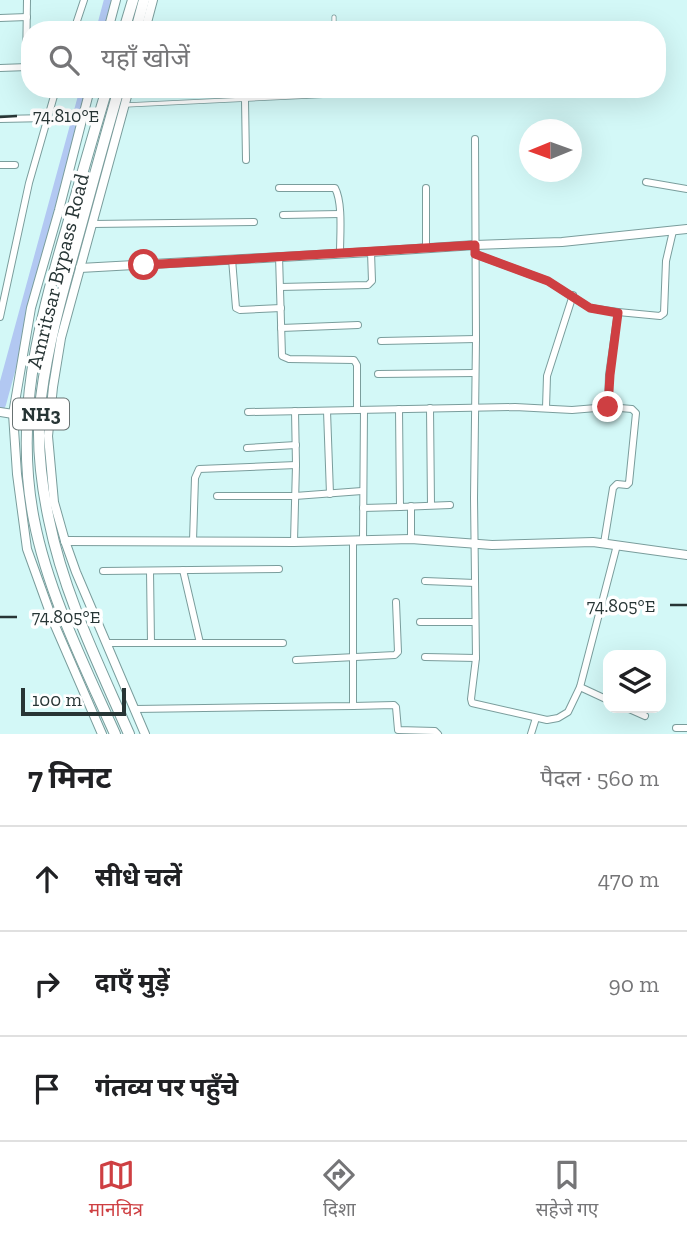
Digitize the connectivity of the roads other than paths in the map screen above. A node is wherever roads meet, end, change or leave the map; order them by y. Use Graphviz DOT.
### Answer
graph roads {
  1 [pos="27,0"];
  2 [pos="84,0"];
  3 [pos="116,0"];
  4 [pos="133,0"];
  5 [pos="144,0"];
  6 [pos="153,0"];
  7 [pos="27,17"];
  8 [pos="334,17"];
  9 [pos="0,18"];
  10 [pos="27,21"];
  11 [pos="77,21"];
  12 [pos="110,21"];
  13 [pos="127,21"];
  14 [pos="138,21"];
  15 [pos="147,21"];
  16 [pos="334,21"];
  17 [pos="21,67"];
  18 [pos="0,68"];
  19 [pos="54,98"];
  20 [pos="88,98"];
  21 [pos="104,98"];
  22 [pos="116,98"];
  23 [pos="127,98"];
  24 [pos="268,98"];
  25 [pos="245,100"];
  26 [pos="126,105"];
  27 [pos="48,118"];
  28 [pos="0,119"];
  29 [pos="475,139"];
  30 [pos="246,160"];
  31 [pos="0,165"];
  32 [pos="15,165"];
  33 [pos="646,183"];
  34 [pos="279,188"];
  35 [pos="426,188"];
  36 [pos="687,189"];
  37 [pos="340,214"];
  38 [pos="283,215"];
  39 [pos="254,222"];
  40 [pos="92,224"];
  41 [pos="687,229"];
  42 [pos="673,231"];
  43 [pos="426,248"];
  44 [pos="475,249"];
  45 [pos="371,252"];
  46 [pos="340,253"];
  47 [pos="279,256"];
  48 [pos="232,260"];
  49 [pos="80,268"];
  50 [pos="280,287"];
  51 [pos="573,295"];
  52 [pos="281,308"];
  53 [pos="618,313"];
  54 [pos="0,317"];
  55 [pos="358,325"];
  56 [pos="281,328"];
  57 [pos="476,339"];
  58 [pos="381,341"];
  59 [pos="378,373"];
  60 [pos="475,373"];
  61 [pos="608,407"];
  62 [pos="430,408"];
  63 [pos="475,408"];
  64 [pos="546,408"];
  65 [pos="399,409"];
  66 [pos="360,410"];
  67 [pos="295,411"];
  68 [pos="327,411"];
  69 [pos="248,412"];
  70 [pos="7,413"];
  71 [pos="296,445"];
  72 [pos="247,448"];
  73 [pos="296,465"];
  74 [pos="362,491"];
  75 [pos="330,494"];
  76 [pos="217,496"];
  77 [pos="295,496"];
  78 [pos="431,505"];
  79 [pos="450,505"];
  80 [pos="411,506"];
  81 [pos="400,507"];
  82 [pos="363,508"];
  83 [pos="411,539"];
  84 [pos="363,540"];
  85 [pos="65,541"];
  86 [pos="193,541"];
  87 [pos="353,541"];
  88 [pos="294,542"];
  89 [pos="604,543"];
  90 [pos="475,544"];
  91 [pos="617,545"];
  92 [pos="687,555"];
  93 [pos="279,569"];
  94 [pos="150,570"];
  95 [pos="183,570"];
  96 [pos="103,571"];
  97 [pos="425,581"];
  98 [pos="475,583"];
  99 [pos="396,602"];
  100 [pos="420,622"];
  101 [pos="475,622"];
  102 [pos="107,643"];
  103 [pos="151,643"];
  104 [pos="200,643"];
  105 [pos="283,643"];
  106 [pos="353,657"];
  107 [pos="425,657"];
  108 [pos="476,658"];
  109 [pos="296,660"];
  110 [pos="580,687"];
  111 [pos="603,698"];
  112 [pos="353,706"];
  113 [pos="135,709"];
  114 [pos="638,713"];
  115 [pos="645,716"];
  116 [pos="536,718"];
  117 [pos="687,727"];
  118 [pos="676,728"];
  119 [pos="102,734"];
  120 [pos="115,734"];
  121 [pos="129,734"];
  122 [pos="145,734"];
  123 [pos="438,734"];
  124 [pos="531,734"];
  1 -- 7 [label="street"];
  2 -- 11 [label="street"];
  3 -- 12 [label="street"];
  4 -- 13 [label="highway"];
  5 -- 14 [label="highway"];
  6 -- 15 [label="street"];
  7 -- 9 [label="street"];
  7 -- 10 [label="street"];
  8 -- 16 [label="lane"];
  17 -- 18 [label="street"];
  19 -- 27 [label="street"];
  20 -- 70 [label="street"];
  21 -- 120 [label="highway, Amritsar Bypass Road / NH3"];
  22 -- 121 [label="highway, Amritsar Bypass Road / NH3"];
  23 -- 26 [label="street"];
  24 -- 25 [label="lane"];
  25 -- 26 [label="lane"];
  25 -- 30 [label="street"];
  26 -- 40 [label="street"];
  27 -- 28 [label="street"];
  27 -- 54 [label="street"];
  29 -- 44 [label="street"];
  31 -- 32 [label="street"];
  33 -- 36 [label="street"];
  34 -- 37 [label="street"];
  35 -- 43 [label="street"];
  37 -- 38 [label="street"];
  37 -- 46 [label="street"];
  39 -- 40 [label="street"];
  40 -- 49 [label="street"];
  41 -- 42 [label="street"];
  42 -- 44 [label="street"];
  42 -- 53 [label="street"];
  43 -- 44 [label="street"];
  43 -- 45 [label="street"];
  44 -- 51 [label="street"];
  44 -- 57 [label="street"];
  45 -- 46 [label="street"];
  45 -- 50 [label="street"];
  46 -- 47 [label="street"];
  47 -- 48 [label="street"];
  47 -- 50 [label="street"];
  48 -- 49 [label="street"];
  48 -- 52 [label="street"];
  49 -- 85 [label="street"];
  50 -- 52 [label="street"];
  51 -- 53 [label="street"];
  51 -- 64 [label="street"];
  52 -- 56 [label="street"];
  53 -- 61 [label="street"];
  55 -- 56 [label="street"];
  56 -- 66 [label="street"];
  57 -- 58 [label="street"];
  57 -- 60 [label="street"];
  59 -- 60 [label="street"];
  60 -- 63 [label="street"];
  61 -- 64 [label="street"];
  61 -- 89 [label="street"];
  62 -- 63 [label="street"];
  62 -- 65 [label="street"];
  62 -- 78 [label="street"];
  63 -- 64 [label="street"];
  63 -- 90 [label="street"];
  65 -- 66 [label="street"];
  65 -- 81 [label="street"];
  66 -- 68 [label="street"];
  66 -- 74 [label="street"];
  67 -- 68 [label="street"];
  67 -- 69 [label="street"];
  67 -- 71 [label="street"];
  68 -- 75 [label="street"];
  70 -- 119 [label="street"];
  71 -- 72 [label="street"];
  71 -- 73 [label="street"];
  73 -- 77 [label="street"];
  73 -- 86 [label="street"];
  74 -- 75 [label="street"];
  74 -- 82 [label="street"];
  75 -- 77 [label="street"];
  76 -- 77 [label="street"];
  77 -- 88 [label="street"];
  78 -- 79 [label="street"];
  78 -- 80 [label="street"];
  80 -- 81 [label="street"];
  80 -- 83 [label="street"];
  81 -- 82 [label="street"];
  82 -- 84 [label="street"];
  83 -- 84 [label="street"];
  83 -- 90 [label="street"];
  84 -- 87 [label="street"];
  85 -- 86 [label="street"];
  85 -- 102 [label="street"];
  86 -- 88 [label="street"];
  87 -- 88 [label="street"];
  87 -- 106 [label="street"];
  89 -- 90 [label="street"];
  89 -- 91 [label="street"];
  90 -- 98 [label="street"];
  91 -- 92 [label="street"];
  91 -- 110 [label="street"];
  93 -- 95 [label="street"];
  94 -- 95 [label="street"];
  94 -- 96 [label="street"];
  94 -- 103 [label="street"];
  95 -- 104 [label="street"];
  97 -- 98 [label="street"];
  98 -- 101 [label="street"];
  99 -- 106 [label="street"];
  100 -- 101 [label="street"];
  101 -- 108 [label="street"];
  102 -- 103 [label="street"];
  102 -- 113 [label="street"];
  103 -- 104 [label="street"];
  104 -- 105 [label="street"];
  106 -- 109 [label="street"];
  106 -- 112 [label="street"];
  107 -- 108 [label="street"];
  108 -- 116 [label="street"];
  110 -- 111 [label="street"];
  110 -- 116 [label="street"];
  112 -- 113 [label="street"];
  112 -- 123 [label="street"];
  113 -- 122 [label="street"];
  114 -- 115 [label="street"];
  116 -- 124 [label="street"];
  117 -- 118 [label="street"];
}
